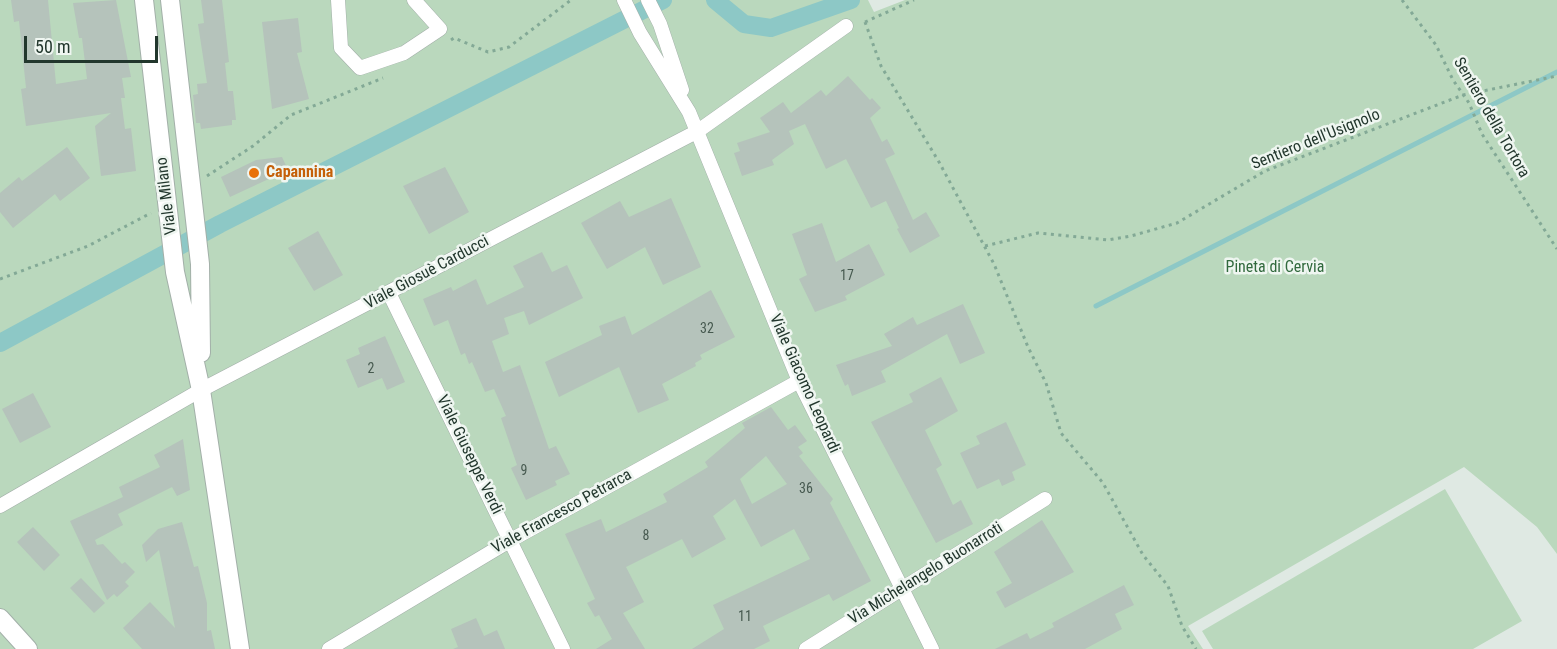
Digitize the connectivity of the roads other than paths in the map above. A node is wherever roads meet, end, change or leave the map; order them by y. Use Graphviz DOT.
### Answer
graph roads {
  1 [pos="144,0"];
  2 [pos="170,0"];
  3 [pos="338,0"];
  4 [pos="414,0"];
  5 [pos="624,0"];
  6 [pos="648,0"];
  7 [pos="846,26"];
  8 [pos="689,112"];
  9 [pos="698,131"];
  10 [pos="390,292"];
  11 [pos="799,381"];
  12 [pos="201,390"];
  13 [pos="1045,499"];
  14 [pos="0,506"];
  15 [pos="510,540"];
  16 [pos="902,589"];
  17 [pos="0,618"];
  18 [pos="28,649"];
  19 [pos="240,649"];
  20 [pos="329,649"];
  21 [pos="564,649"];
  22 [pos="806,649"];
  23 [pos="932,649"];
  1 -- 12 [label="street, Viale Milano"];
  2 -- 12 [label="street, Viale Milano"];
  3 -- 4 [label="street"];
  5 -- 8 [label="street, Viale Giacomo Leopardi"];
  6 -- 8 [label="street, Viale Giacomo Leopardi"];
  7 -- 9 [label="street, Viale Giosuè Carducci"];
  8 -- 9 [label="street, Viale Giacomo Leopardi"];
  9 -- 10 [label="street, Viale Giosuè Carducci"];
  9 -- 11 [label="street, Viale Giacomo Leopardi"];
  10 -- 12 [label="street, Viale Giosuè Carducci"];
  10 -- 15 [label="street, Viale Giuseppe Verdi"];
  11 -- 15 [label="street, Viale Francesco Petrarca"];
  11 -- 16 [label="street, Viale Giacomo Leopardi"];
  12 -- 14 [label="street, Viale Giosuè Carducci"];
  12 -- 19 [label="street, Viale Milano"];
  13 -- 16 [label="street, Via Michelangelo Buonarroti"];
  15 -- 20 [label="street, Viale Francesco Petrarca"];
  15 -- 21 [label="street, Viale Giuseppe Verdi"];
  16 -- 22 [label="street, Via Michelangelo Buonarroti"];
  16 -- 23 [label="street, Viale Giacomo Leopardi"];
  17 -- 18 [label="street"];
}
